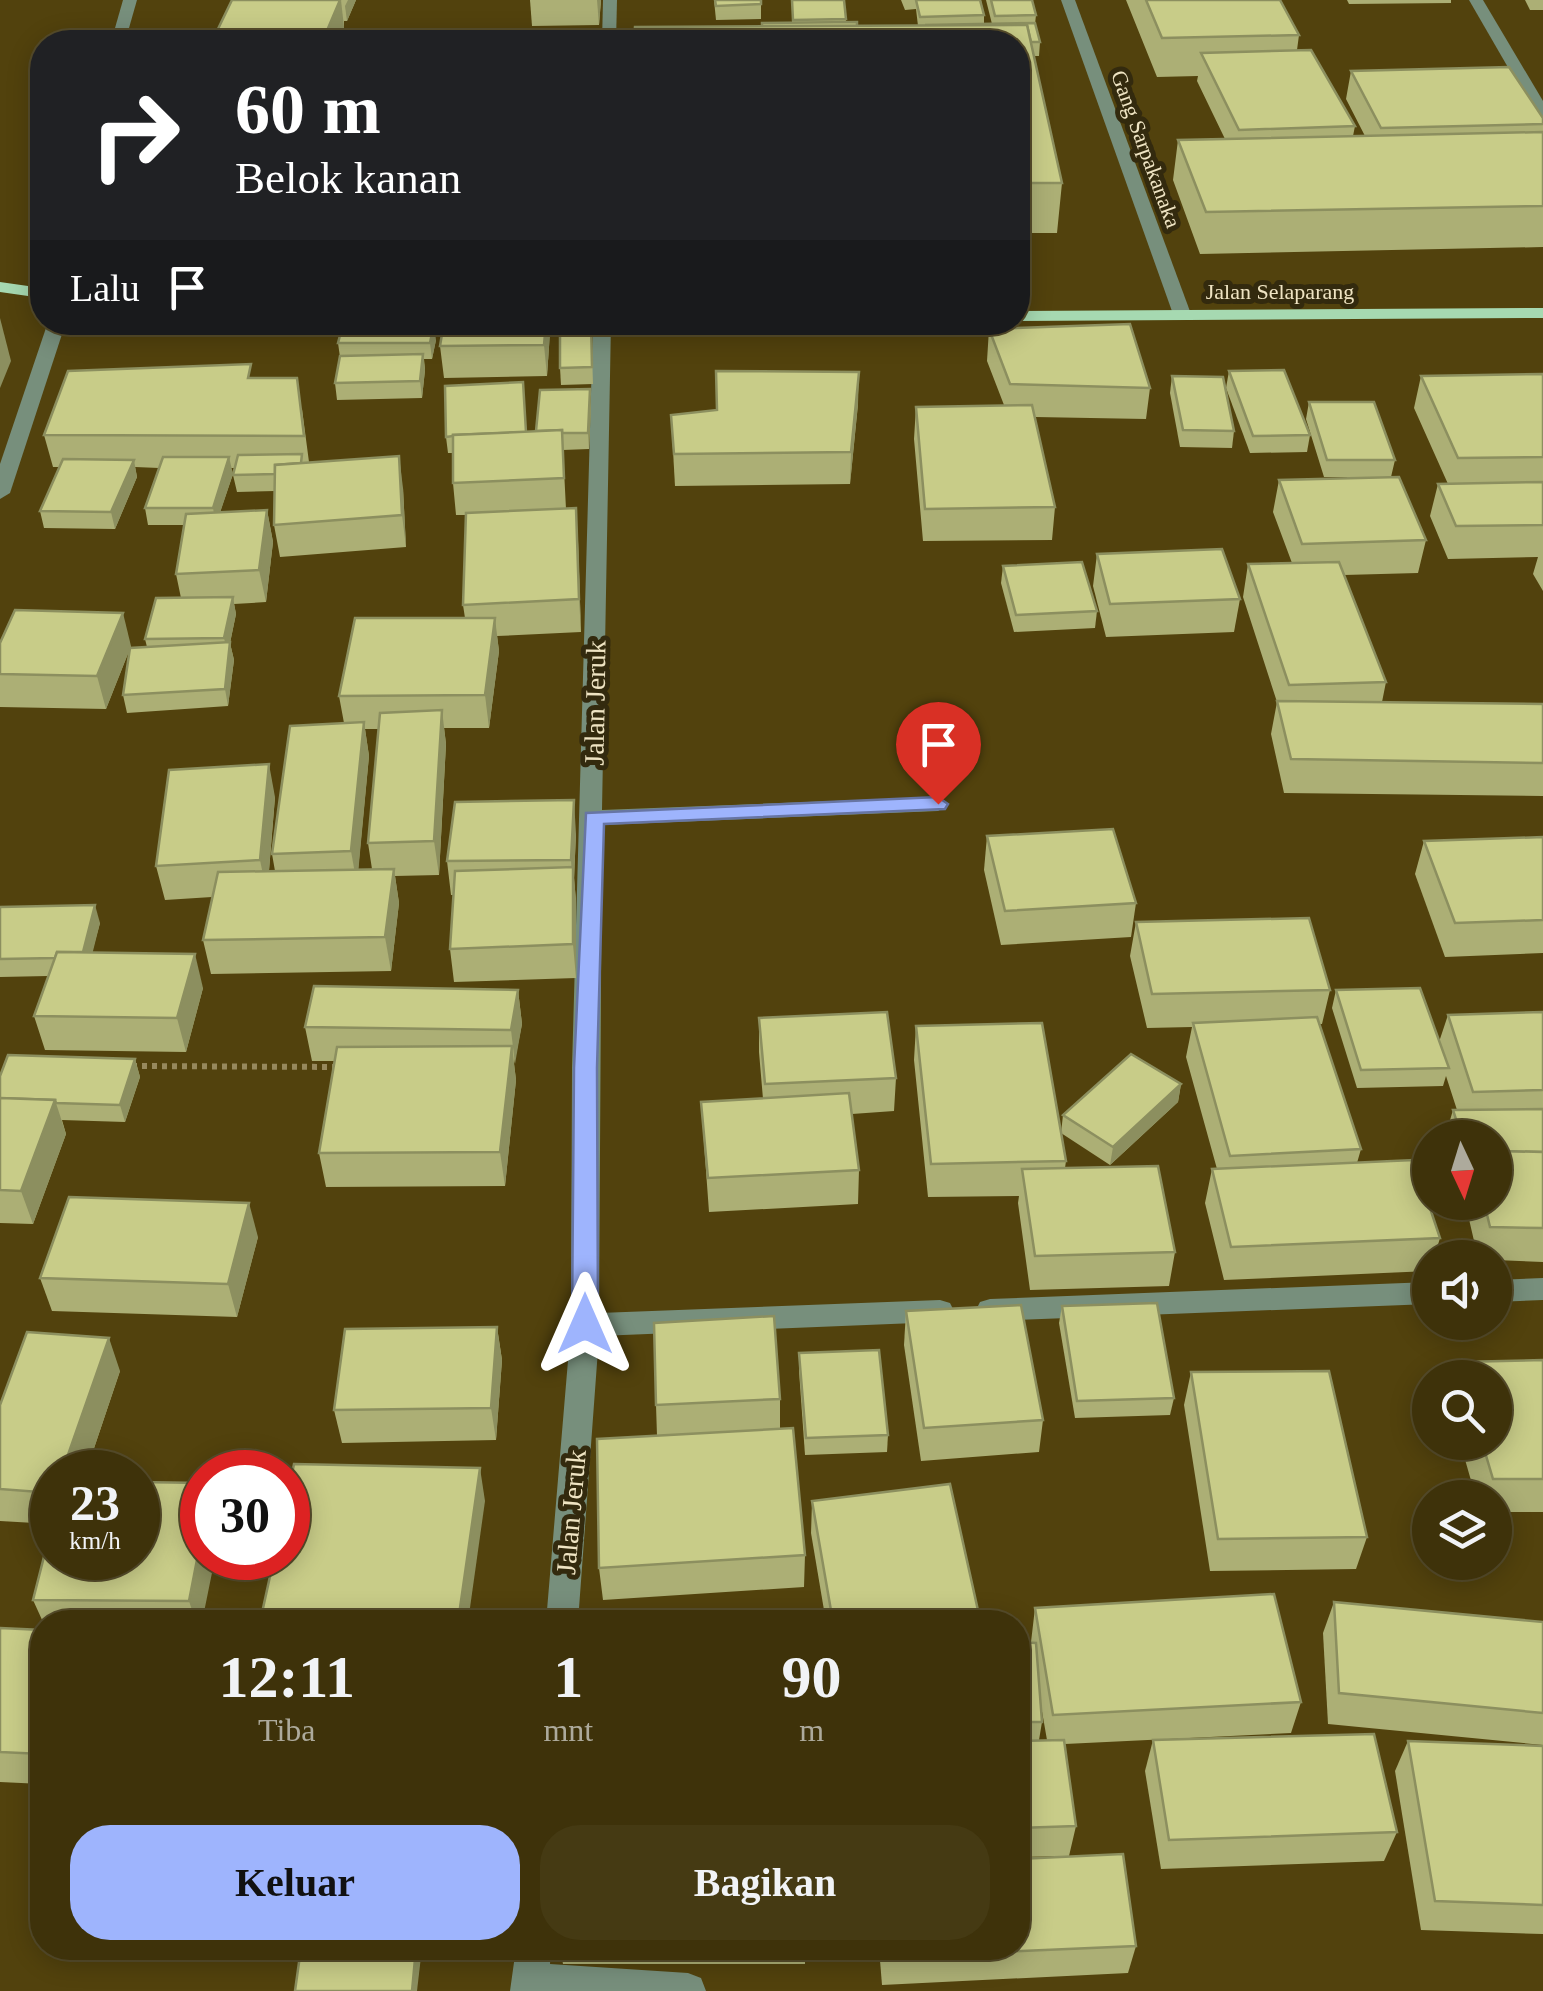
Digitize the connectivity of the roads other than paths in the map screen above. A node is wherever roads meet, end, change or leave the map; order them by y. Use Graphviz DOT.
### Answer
graph roads {
  1 [pos="130,0"];
  2 [pos="610,0"];
  3 [pos="1068,0"];
  4 [pos="1476,0"];
  5 [pos="121,30"];
  6 [pos="609,30"];
  7 [pos="1543,114"];
  8 [pos="0,287"];
  9 [pos="30,291"];
  10 [pos="1543,313"];
  11 [pos="1182,314"];
  12 [pos="1030,316"];
  13 [pos="52,335"];
  14 [pos="602,335"];
  15 [pos="0,493"];
  16 [pos="938,804"];
  17 [pos="593,818"];
  18 [pos="1543,1289"];
  19 [pos="1512,1290"];
  20 [pos="1412,1295"];
  21 [pos="585,1324"];
  22 [pos="563,1610"];
  23 [pos="531,1973"];
  24 [pos="688,1991"];
  1 -- 5 [label="street"];
  2 -- 6 [label="street"];
  3 -- 11 [label="street, Gang Sarpakanaka"];
  4 -- 7 [label="street"];
  8 -- 9 [label="main road"];
  10 -- 11 [label="main road, Jalan Selaparang"];
  11 -- 12 [label="main road, Jalan Selaparang"];
  13 -- 15 [label="street"];
  14 -- 17 [label="street, Jalan Jeruk"];
  16 -- 17 [label="street"];
  17 -- 21 [label="street, Jalan Jeruk"];
  18 -- 19 [label="street"];
  20 -- 21 [label="street"];
  21 -- 22 [label="street, Jalan Jeruk"];
  23 -- 24 [label="street"];
}
